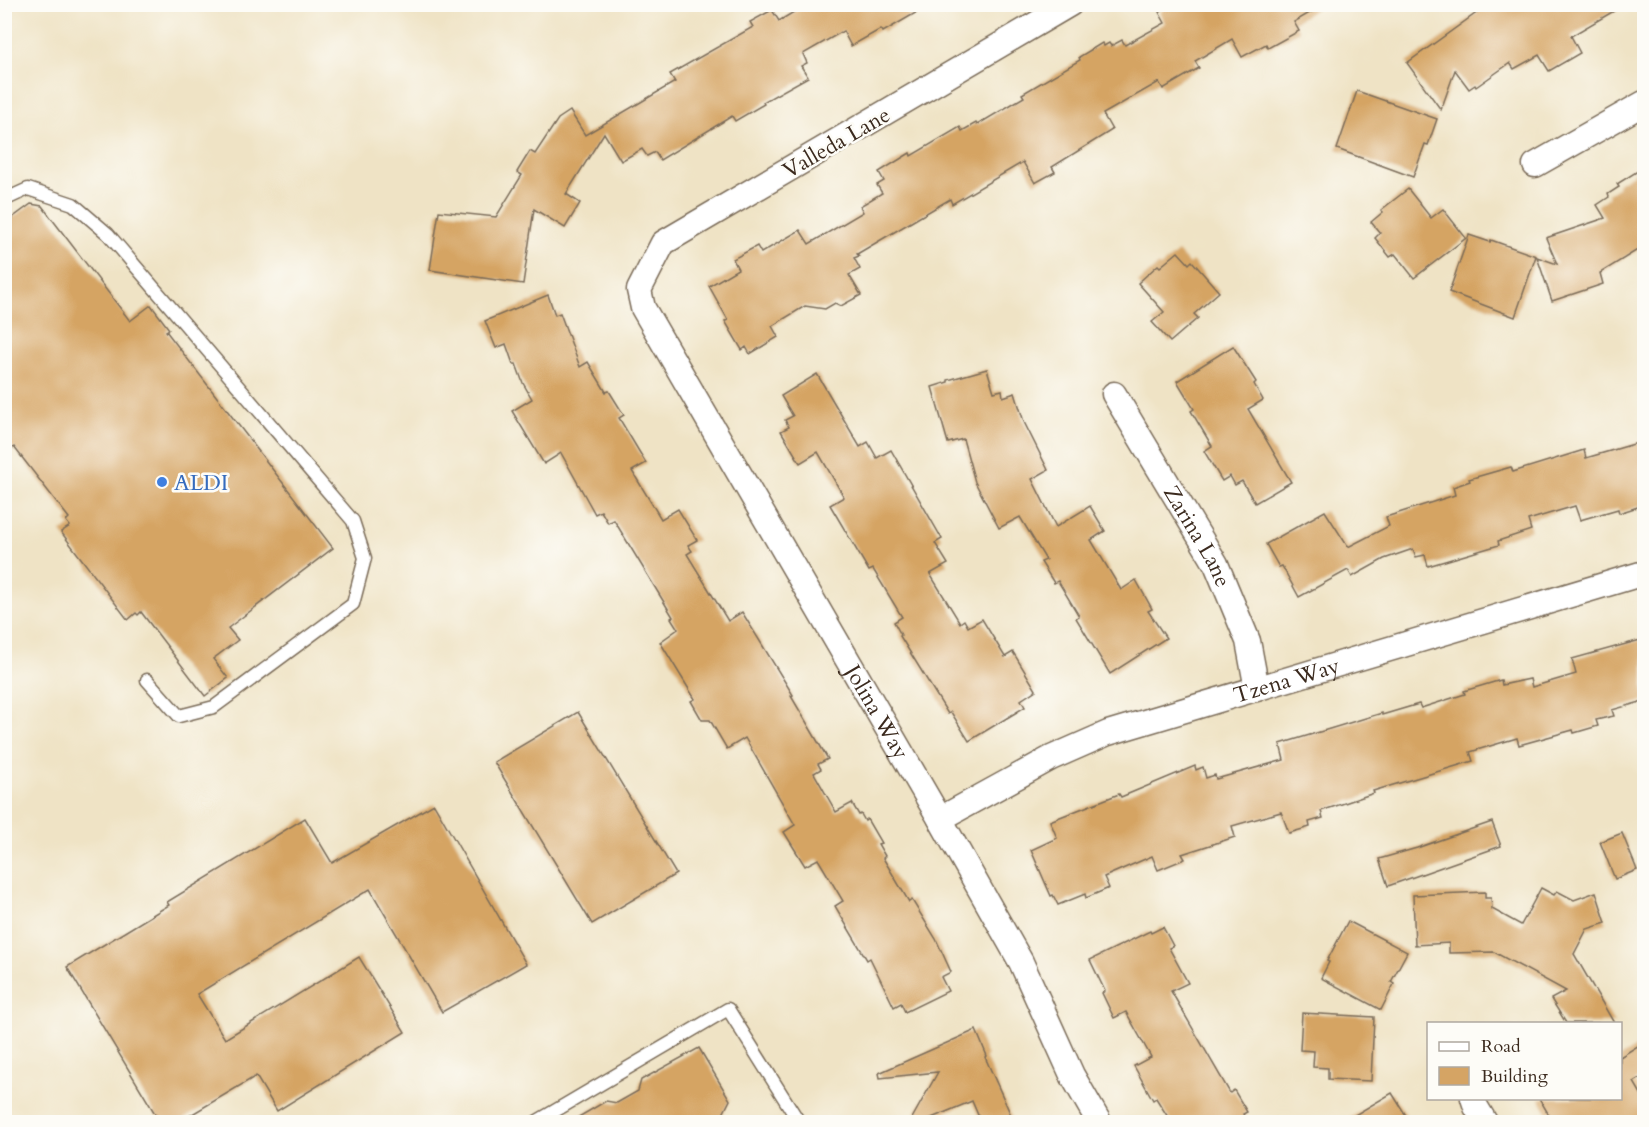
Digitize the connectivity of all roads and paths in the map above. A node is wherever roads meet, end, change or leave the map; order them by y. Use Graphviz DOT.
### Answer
graph roads {
  1 [pos="1070,4"];
  2 [pos="1644,103"];
  3 [pos="1535,165"];
  4 [pos="4,200"];
  5 [pos="643,308"];
  6 [pos="1114,394"];
  7 [pos="1644,573"];
  8 [pos="147,680"];
  9 [pos="1257,689"];
  10 [pos="940,819"];
  11 [pos="1474,1100"];
  12 [pos="536,1122"];
  13 [pos="799,1122"];
  14 [pos="1099,1122"];
  15 [pos="1485,1122"];
  1 -- 5 [label="street, Valleda Lane"];
  2 -- 3 [label="street"];
  4 -- 8 [label="lane"];
  5 -- 10 [label="street, Jolina Way"];
  6 -- 9 [label="street, Zarina Lane"];
  7 -- 9 [label="street, Tzena Way"];
  9 -- 10 [label="street, Tzena Way"];
  10 -- 14 [label="street, Jolina Way"];
  11 -- 15 [label="street"];
  12 -- 13 [label="lane"];
}
